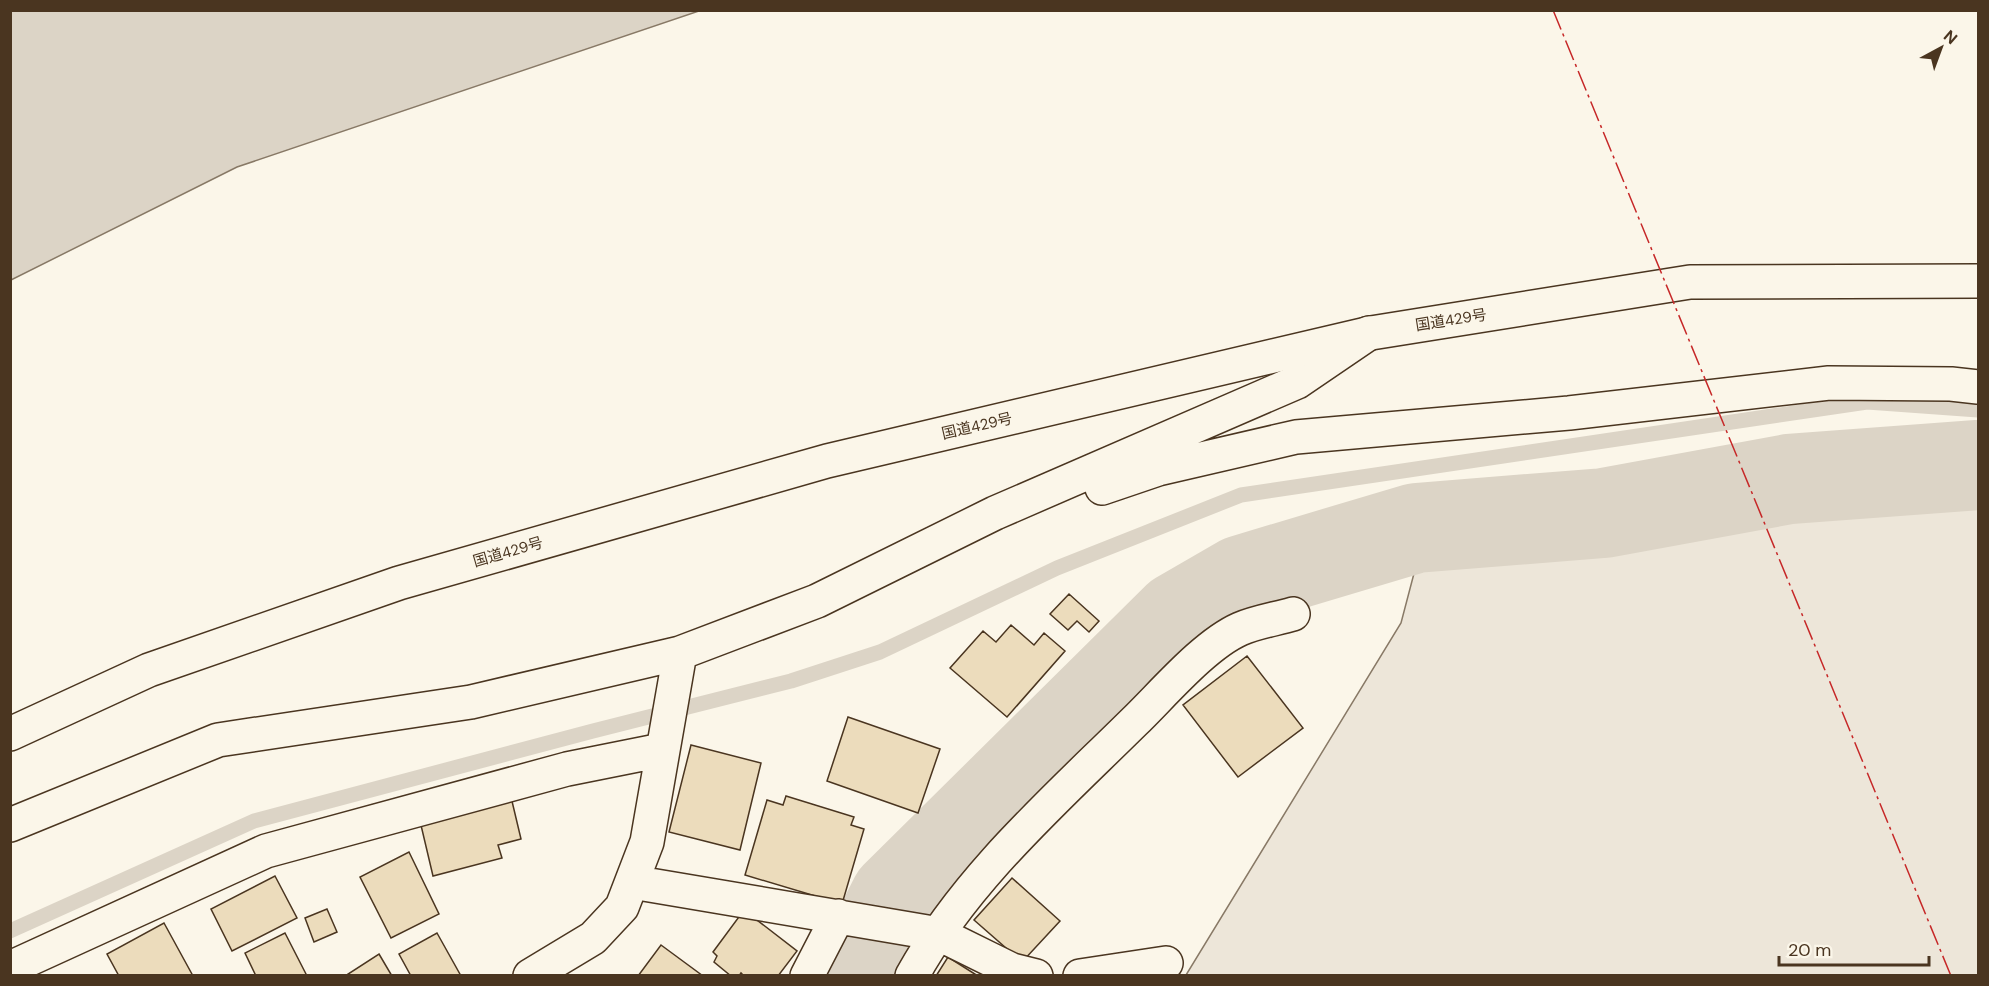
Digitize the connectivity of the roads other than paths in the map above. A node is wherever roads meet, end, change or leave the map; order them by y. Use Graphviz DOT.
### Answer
graph roads {
  1 [pos="1978,281"];
  2 [pos="1371,333"];
  3 [pos="1978,387"];
  4 [pos="921,549"];
  5 [pos="1293,614"];
  6 [pos="680,653"];
  7 [pos="10,734"];
  8 [pos="662,750"];
  9 [pos="10,825"];
  10 [pos="632,882"];
  11 [pos="838,916"];
  12 [pos="939,934"];
  13 [pos="1166,963"];
  14 [pos="10,968"];
  15 [pos="530,975"];
  16 [pos="807,975"];
  17 [pos="912,975"];
  18 [pos="1036,975"];
  19 [pos="1080,975"];
  1 -- 2 [label="main road, 国道429号"];
  2 -- 4 [label="main road"];
  2 -- 7 [label="main road, 国道429号"];
  3 -- 4 [label="main road"];
  4 -- 6 [label="main road"];
  5 -- 12 [label="main road"];
  6 -- 8 [label="main road"];
  6 -- 9 [label="main road"];
  8 -- 10 [label="main road"];
  8 -- 14 [label="main road"];
  10 -- 11 [label="main road"];
  10 -- 15 [label="main road"];
  11 -- 12 [label="main road"];
  11 -- 16 [label="main road"];
  12 -- 17 [label="main road"];
  12 -- 18 [label="main road"];
  13 -- 19 [label="main road"];
}
